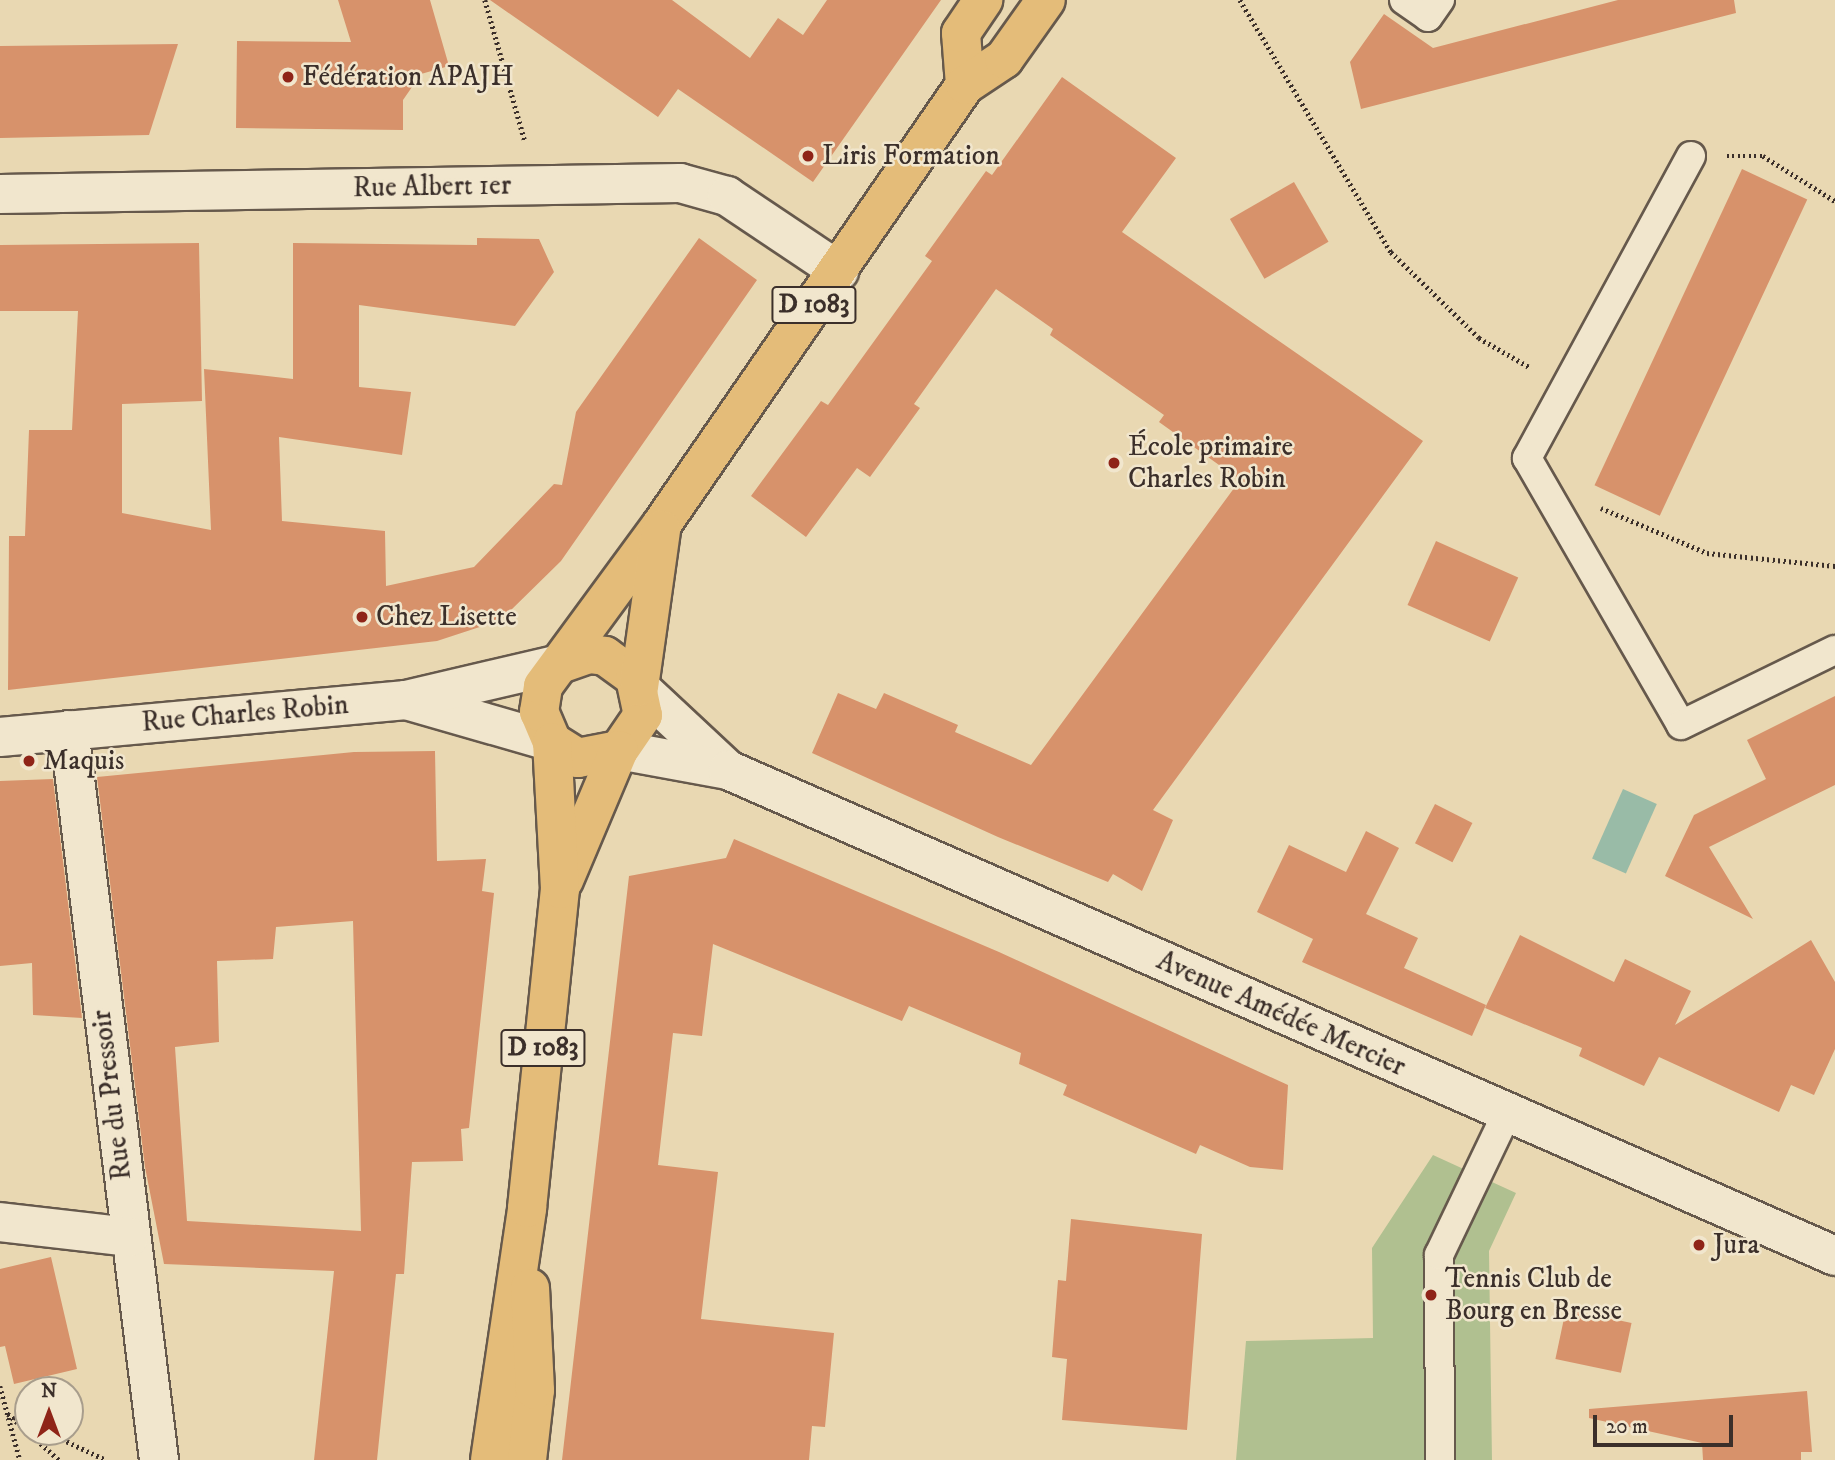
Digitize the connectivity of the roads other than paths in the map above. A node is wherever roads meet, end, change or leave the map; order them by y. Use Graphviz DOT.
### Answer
graph roads {
  1 [pos="983,0"];
  2 [pos="1046,0"];
  3 [pos="1404,0"];
  4 [pos="1440,0"];
  5 [pos="965,85"];
  6 [pos="1691,156"];
  7 [pos="0,194"];
  8 [pos="839,271"];
  9 [pos="662,524"];
  10 [pos="1835,650"];
  11 [pos="561,664"];
  12 [pos="639,687"];
  13 [pos="406,700"];
  14 [pos="69,730"];
  15 [pos="0,737"];
  16 [pos="552,742"];
  17 [pos="619,750"];
  18 [pos="728,770"];
  19 [pos="560,889"];
  20 [pos="1507,1113"];
  21 [pos="527,1208"];
  22 [pos="0,1222"];
  23 [pos="129,1237"];
  24 [pos="1828,1245"];
  25 [pos="159,1460"];
  26 [pos="490,1460"];
  27 [pos="527,1460"];
  28 [pos="1440,1460"];
  1 -- 5 [label="main road"];
  2 -- 5 [label="main road, D 1083"];
  3 -- 4 [label="lane"];
  5 -- 8 [label="main road, D 1083"];
  6 -- 10 [label="lane"];
  7 -- 8 [label="street, Rue Albert 1er"];
  8 -- 9 [label="main road, D 1083"];
  9 -- 11 [label="main road, D 1083"];
  9 -- 12 [label="main road, D 1083"];
  11 -- 12 [label="main road"];
  11 -- 13 [label="street"];
  11 -- 16 [label="main road, D 1083"];
  12 -- 17 [label="main road, D 1083"];
  12 -- 18 [label="street"];
  13 -- 14 [label="street, Rue Charles Robin"];
  13 -- 16 [label="street"];
  14 -- 15 [label="street, Rue Charles Robin"];
  14 -- 23 [label="street, Rue du Pressoir"];
  16 -- 17 [label="main road"];
  16 -- 19 [label="main road, D 1083"];
  17 -- 18 [label="street"];
  17 -- 19 [label="main road, D 1083"];
  18 -- 20 [label="street, Avenue Amédée Mercier"];
  19 -- 21 [label="main road, D 1083"];
  20 -- 24 [label="street, Avenue Amédée Mercier"];
  20 -- 28 [label="lane"];
  21 -- 26 [label="main road, D 1083"];
  21 -- 27 [label="main road, D 1083"];
  22 -- 23 [label="street"];
  23 -- 25 [label="street, Rue du Pressoir"];
}
